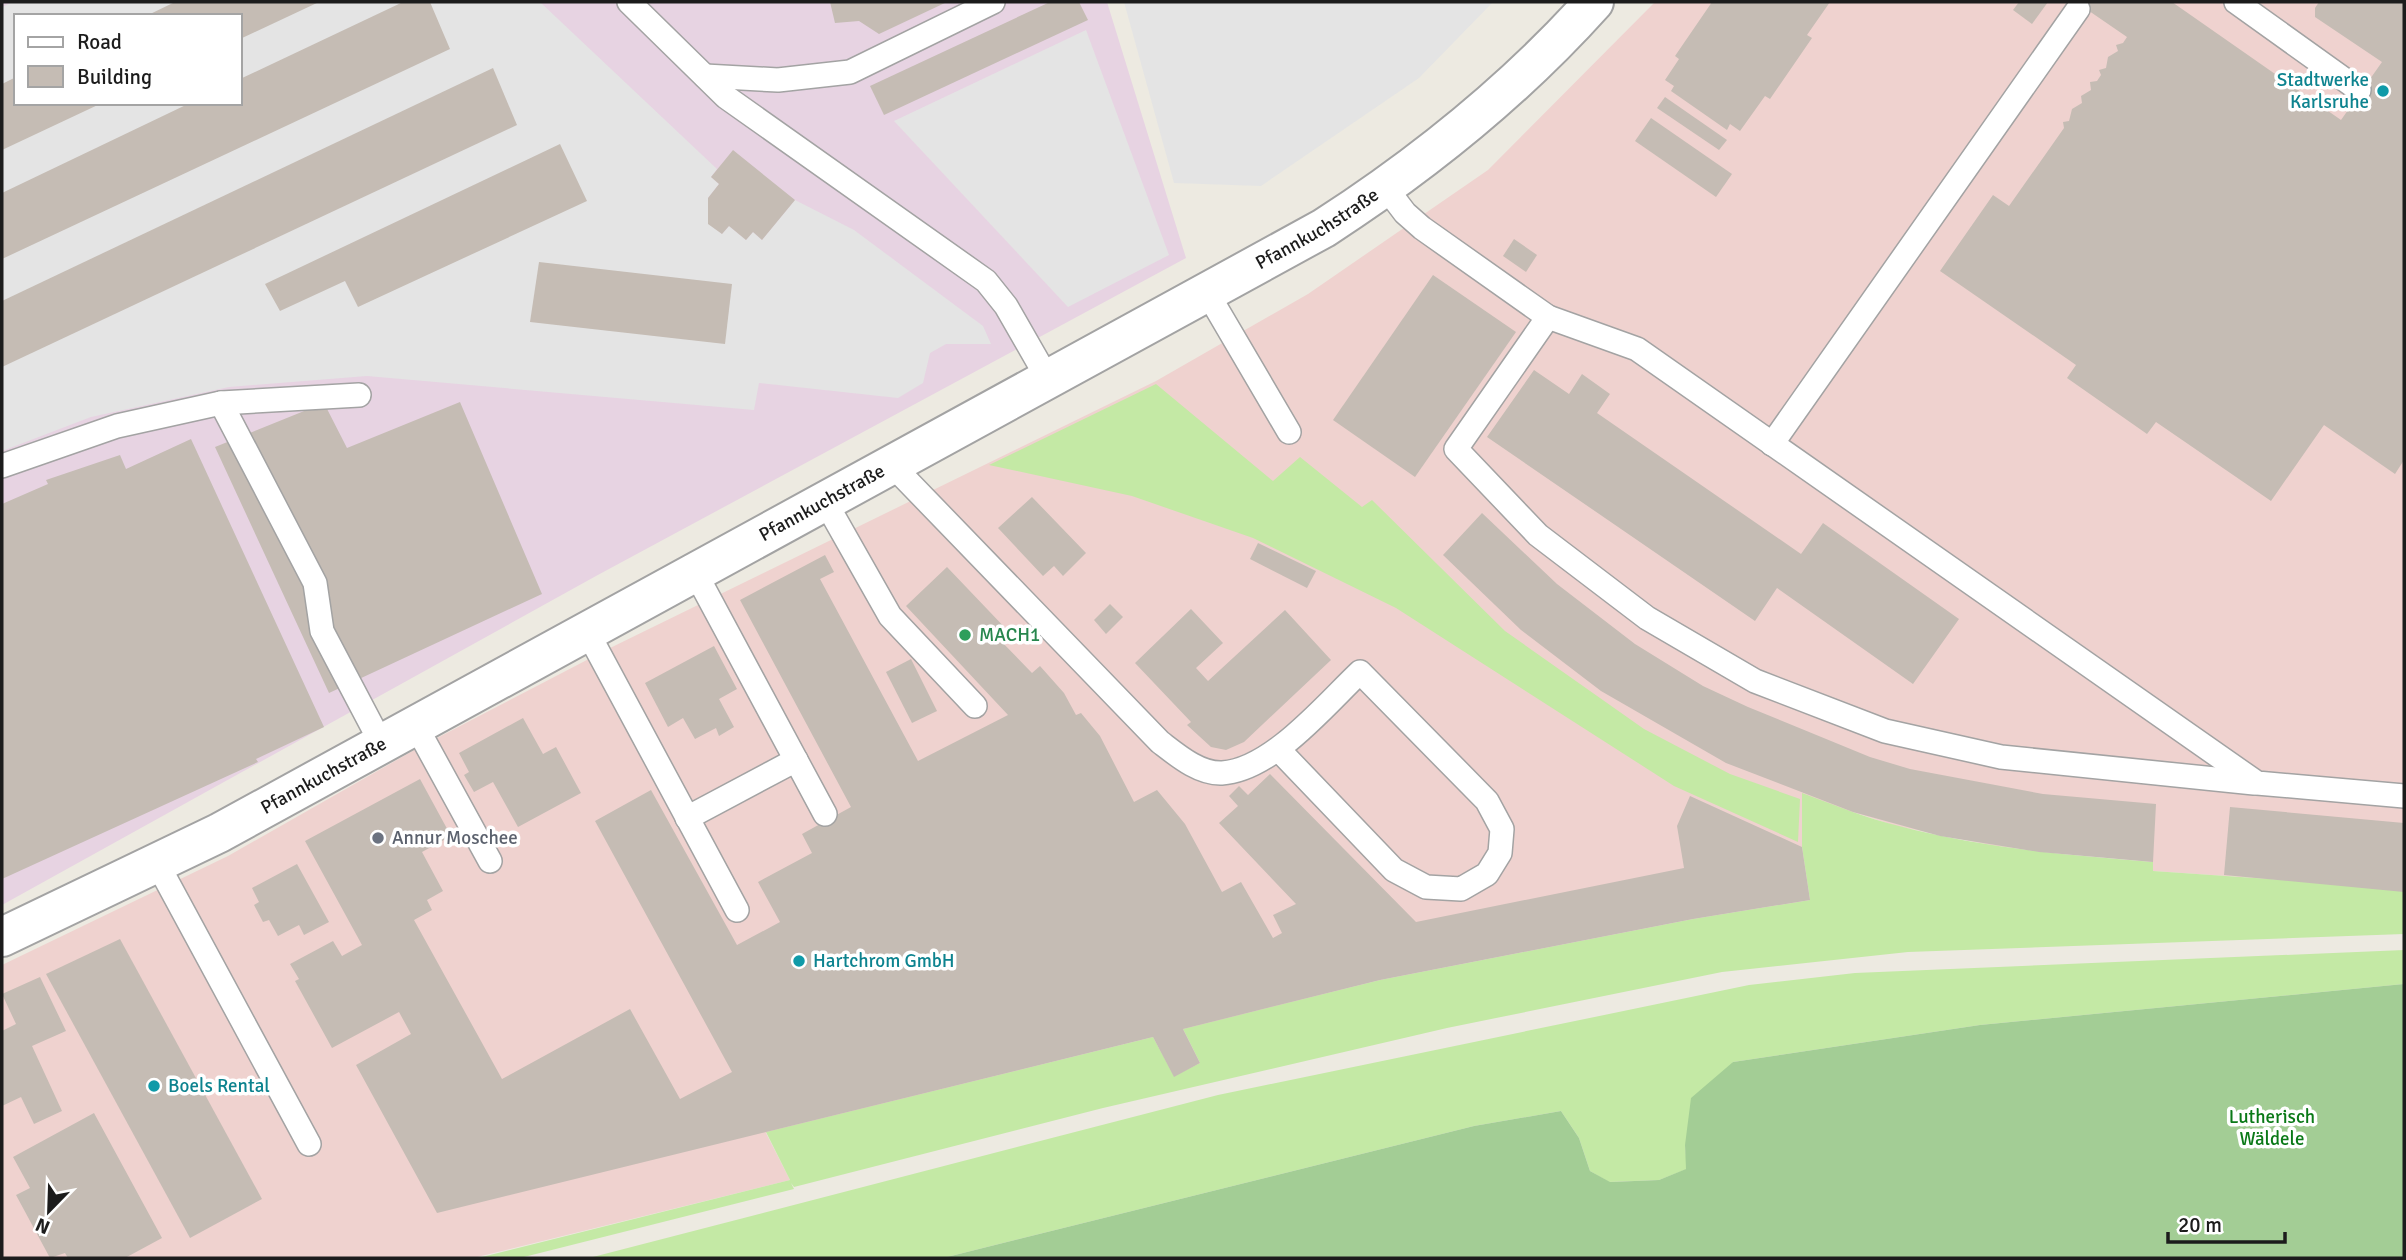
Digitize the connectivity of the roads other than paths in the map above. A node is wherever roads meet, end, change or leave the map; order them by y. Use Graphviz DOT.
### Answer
graph roads {
  1 [pos="628,2"];
  2 [pos="993,2"];
  3 [pos="1594,2"];
  4 [pos="2236,2"];
  5 [pos="2078,9"];
  6 [pos="705,76"];
  7 [pos="2359,90"];
  8 [pos="1386,188"];
  9 [pos="1208,294"];
  10 [pos="1548,317"];
  11 [pos="1049,381"];
  12 [pos="359,395"];
  13 [pos="221,403"];
  14 [pos="1289,432"];
  15 [pos="1772,444"];
  16 [pos="2,466"];
  17 [pos="893,466"];
  18 [pos="825,503"];
  19 [pos="696,574"];
  20 [pos="588,633"];
  21 [pos="975,706"];
  22 [pos="416,726"];
  23 [pos="382,745"];
  24 [pos="1278,749"];
  25 [pos="796,760"];
  26 [pos="2257,783"];
  27 [pos="2404,796"];
  28 [pos="825,814"];
  29 [pos="687,818"];
  30 [pos="490,861"];
  31 [pos="157,863"];
  32 [pos="737,910"];
  33 [pos="2,937"];
  34 [pos="309,1144"];
  1 -- 6 [label="lane"];
  2 -- 6 [label="lane"];
  3 -- 8 [label="street, Pfannkuchstraße"];
  4 -- 7 [label="lane"];
  5 -- 15 [label="lane"];
  6 -- 11 [label="lane"];
  8 -- 9 [label="street, Pfannkuchstraße"];
  8 -- 10 [label="lane"];
  9 -- 11 [label="street, Pfannkuchstraße"];
  9 -- 14 [label="lane"];
  10 -- 15 [label="lane"];
  10 -- 26 [label="lane"];
  11 -- 17 [label="street, Pfannkuchstraße"];
  12 -- 13 [label="lane"];
  13 -- 16 [label="lane"];
  13 -- 23 [label="lane"];
  15 -- 26 [label="lane"];
  17 -- 18 [label="street, Pfannkuchstraße"];
  17 -- 24 [label="lane"];
  18 -- 19 [label="street, Pfannkuchstraße"];
  18 -- 21 [label="lane"];
  19 -- 20 [label="street, Pfannkuchstraße"];
  19 -- 25 [label="lane"];
  20 -- 22 [label="street, Pfannkuchstraße"];
  20 -- 29 [label="lane"];
  22 -- 23 [label="street, Pfannkuchstraße"];
  22 -- 30 [label="lane"];
  23 -- 31 [label="street, Pfannkuchstraße"];
  24 -- 24 [label="lane"];
  25 -- 28 [label="lane"];
  25 -- 29 [label="lane"];
  26 -- 27 [label="lane"];
  29 -- 32 [label="lane"];
  31 -- 33 [label="street, Pfannkuchstraße"];
  31 -- 34 [label="lane"];
}
